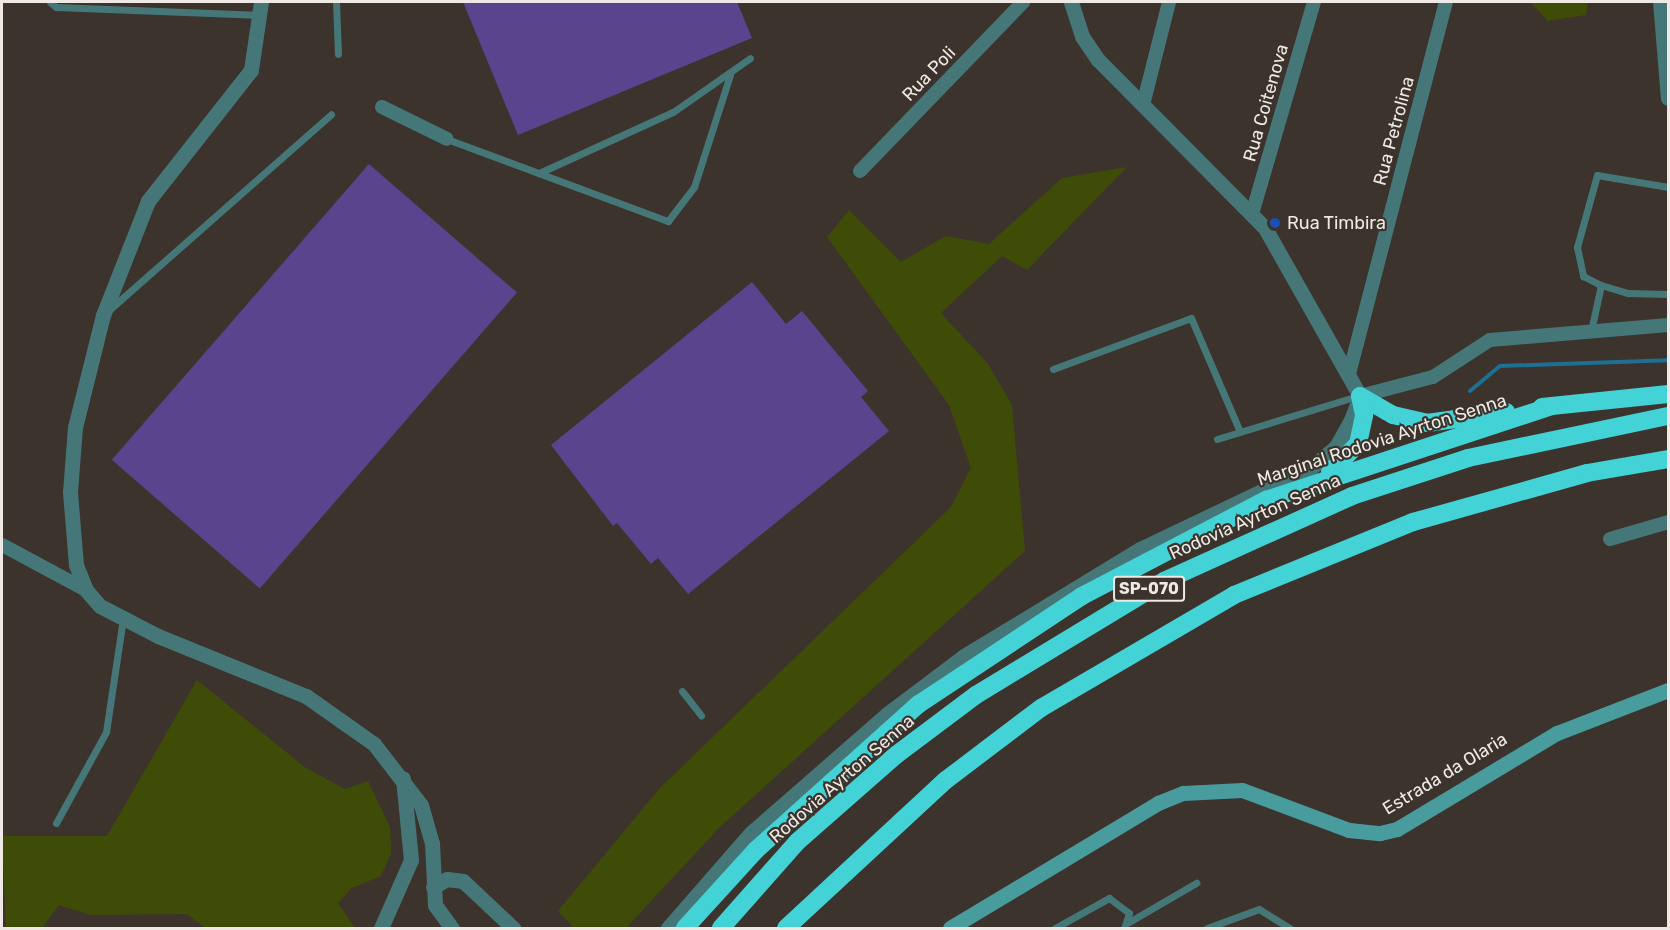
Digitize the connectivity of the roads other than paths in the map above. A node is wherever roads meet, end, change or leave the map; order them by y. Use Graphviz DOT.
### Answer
graph roads {
  1 [pos="50,2"];
  2 [pos="336,2"];
  3 [pos="1023,2"];
  4 [pos="1071,2"];
  5 [pos="1169,2"];
  6 [pos="1314,2"];
  7 [pos="1446,2"];
  8 [pos="1660,2"];
  9 [pos="262,8"];
  10 [pos="338,54"];
  11 [pos="750,58"];
  12 [pos="730,75"];
  13 [pos="1667,83"];
  14 [pos="1668,99"];
  15 [pos="1143,105"];
  16 [pos="382,107"];
  17 [pos="331,114"];
  18 [pos="447,139"];
  19 [pos="860,171"];
  20 [pos="539,173"];
  21 [pos="1668,187"];
  22 [pos="1252,214"];
  23 [pos="1601,285"];
  24 [pos="1668,294"];
  25 [pos="103,315"];
  26 [pos="1668,325"];
  27 [pos="1591,331"];
  28 [pos="1053,369"];
  29 [pos="1349,374"];
  30 [pos="1668,394"];
  31 [pos="1360,396"];
  32 [pos="1552,406"];
  33 [pos="1668,416"];
  34 [pos="1240,432"];
  35 [pos="1217,439"];
  36 [pos="1668,459"];
  37 [pos="1316,481"];
  38 [pos="1668,522"];
  39 [pos="1610,539"];
  40 [pos="2,545"];
  41 [pos="86,590"];
  42 [pos="123,618"];
  43 [pos="1668,690"];
  44 [pos="682,691"];
  45 [pos="701,715"];
  46 [pos="403,778"];
  47 [pos="56,823"];
  48 [pos="1196,883"];
  49 [pos="434,886"];
  50 [pos="1126,925"];
  51 [pos="956,927"];
  52 [pos="381,928"];
  53 [pos="452,928"];
  54 [pos="513,928"];
  55 [pos="668,928"];
  56 [pos="685,928"];
  57 [pos="721,928"];
  58 [pos="786,928"];
  59 [pos="1054,928"];
  60 [pos="1207,928"];
  61 [pos="1289,928"];
  1 -- 9 [label="lane"];
  2 -- 10 [label="lane"];
  3 -- 19 [label="street, Rua Poli"];
  4 -- 15 [label="street"];
  5 -- 15 [label="street"];
  6 -- 22 [label="street, Rua Coitenova"];
  7 -- 29 [label="street, Rua Petrolina"];
  8 -- 13 [label="street"];
  9 -- 25 [label="street"];
  11 -- 12 [label="lane"];
  12 -- 20 [label="lane"];
  12 -- 20 [label="lane"];
  13 -- 14 [label="street"];
  15 -- 22 [label="street"];
  16 -- 18 [label="street"];
  17 -- 25 [label="lane"];
  18 -- 20 [label="lane"];
  21 -- 23 [label="lane"];
  22 -- 29 [label="street"];
  23 -- 24 [label="lane"];
  23 -- 27 [label="lane"];
  25 -- 41 [label="street"];
  26 -- 27 [label="street"];
  27 -- 31 [label="street"];
  28 -- 34 [label="lane"];
  29 -- 31 [label="street"];
  30 -- 32 [label="highway"];
  31 -- 32 [label="highway"];
  31 -- 34 [label="lane"];
  31 -- 37 [label="highway"];
  31 -- 55 [label="street, Marginal Rodovia Ayrton Senna"];
  32 -- 37 [label="highway, Marginal Rodovia Ayrton Senna"];
  33 -- 57 [label="highway, Rodovia Ayrton Senna / SP-070"];
  34 -- 35 [label="lane"];
  36 -- 58 [label="highway, SP-070"];
  37 -- 56 [label="highway, Marginal Rodovia Ayrton Senna"];
  38 -- 39 [label="street"];
  40 -- 41 [label="street"];
  41 -- 42 [label="street"];
  42 -- 46 [label="street"];
  42 -- 47 [label="lane"];
  43 -- 51 [label="main road, Estrada da Olaria"];
  44 -- 45 [label="lane"];
  46 -- 49 [label="street"];
  46 -- 52 [label="street"];
  48 -- 50 [label="lane"];
  49 -- 53 [label="street"];
  49 -- 54 [label="street"];
  50 -- 59 [label="lane"];
  60 -- 61 [label="lane"];
}
